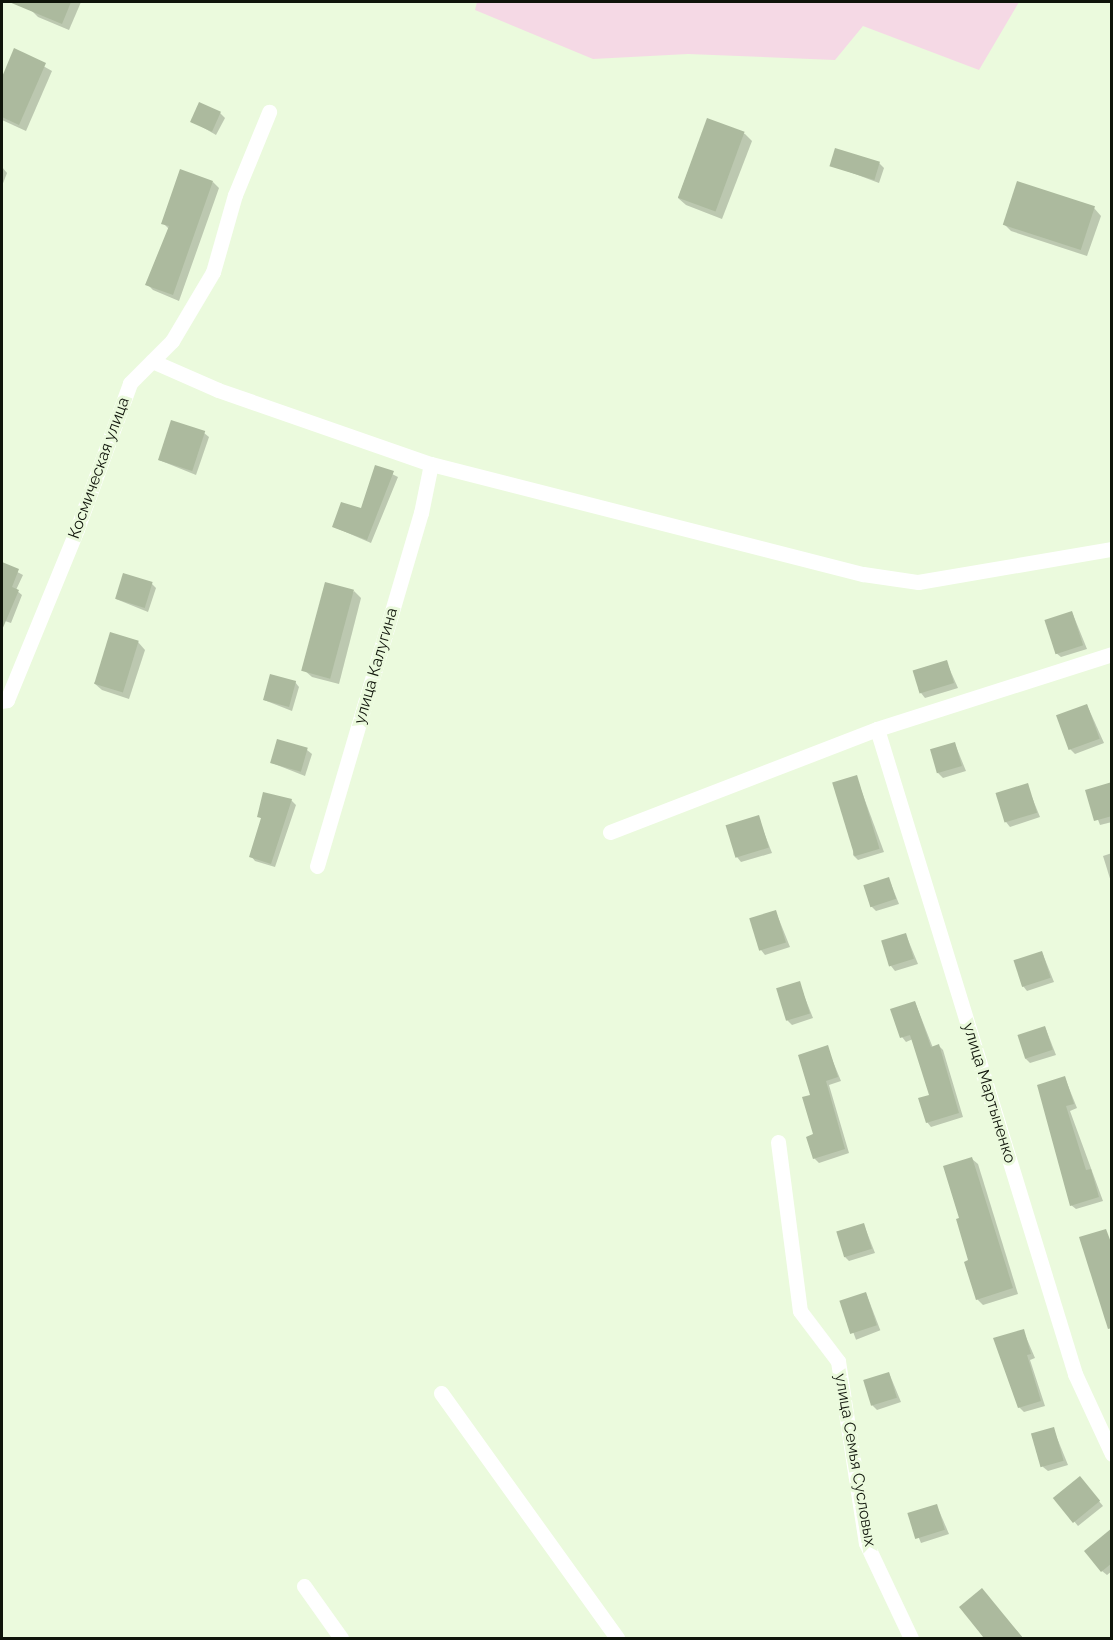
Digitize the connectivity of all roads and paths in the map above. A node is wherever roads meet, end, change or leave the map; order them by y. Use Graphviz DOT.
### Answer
graph roads {
  1 [pos="269,112"];
  2 [pos="152,361"];
  3 [pos="431,464"];
  4 [pos="1112,549"];
  5 [pos="1112,654"];
  6 [pos="2,701"];
  7 [pos="877,729"];
  8 [pos="610,832"];
  9 [pos="317,866"];
  10 [pos="778,1142"];
  11 [pos="441,1393"];
  12 [pos="1112,1454"];
  13 [pos="304,1586"];
  14 [pos="341,1638"];
  15 [pos="617,1638"];
  16 [pos="911,1638"];
  1 -- 2 [label="street, Космическая улица"];
  2 -- 3 [label="street"];
  2 -- 6 [label="street, Космическая улица"];
  3 -- 4 [label="street"];
  3 -- 9 [label="street, улица Калугина"];
  5 -- 7 [label="street"];
  7 -- 8 [label="street"];
  7 -- 12 [label="street, улица Мартыненко"];
  10 -- 16 [label="street, улица Семья Сусловых"];
  11 -- 15 [label="street"];
  13 -- 14 [label="street"];
}
